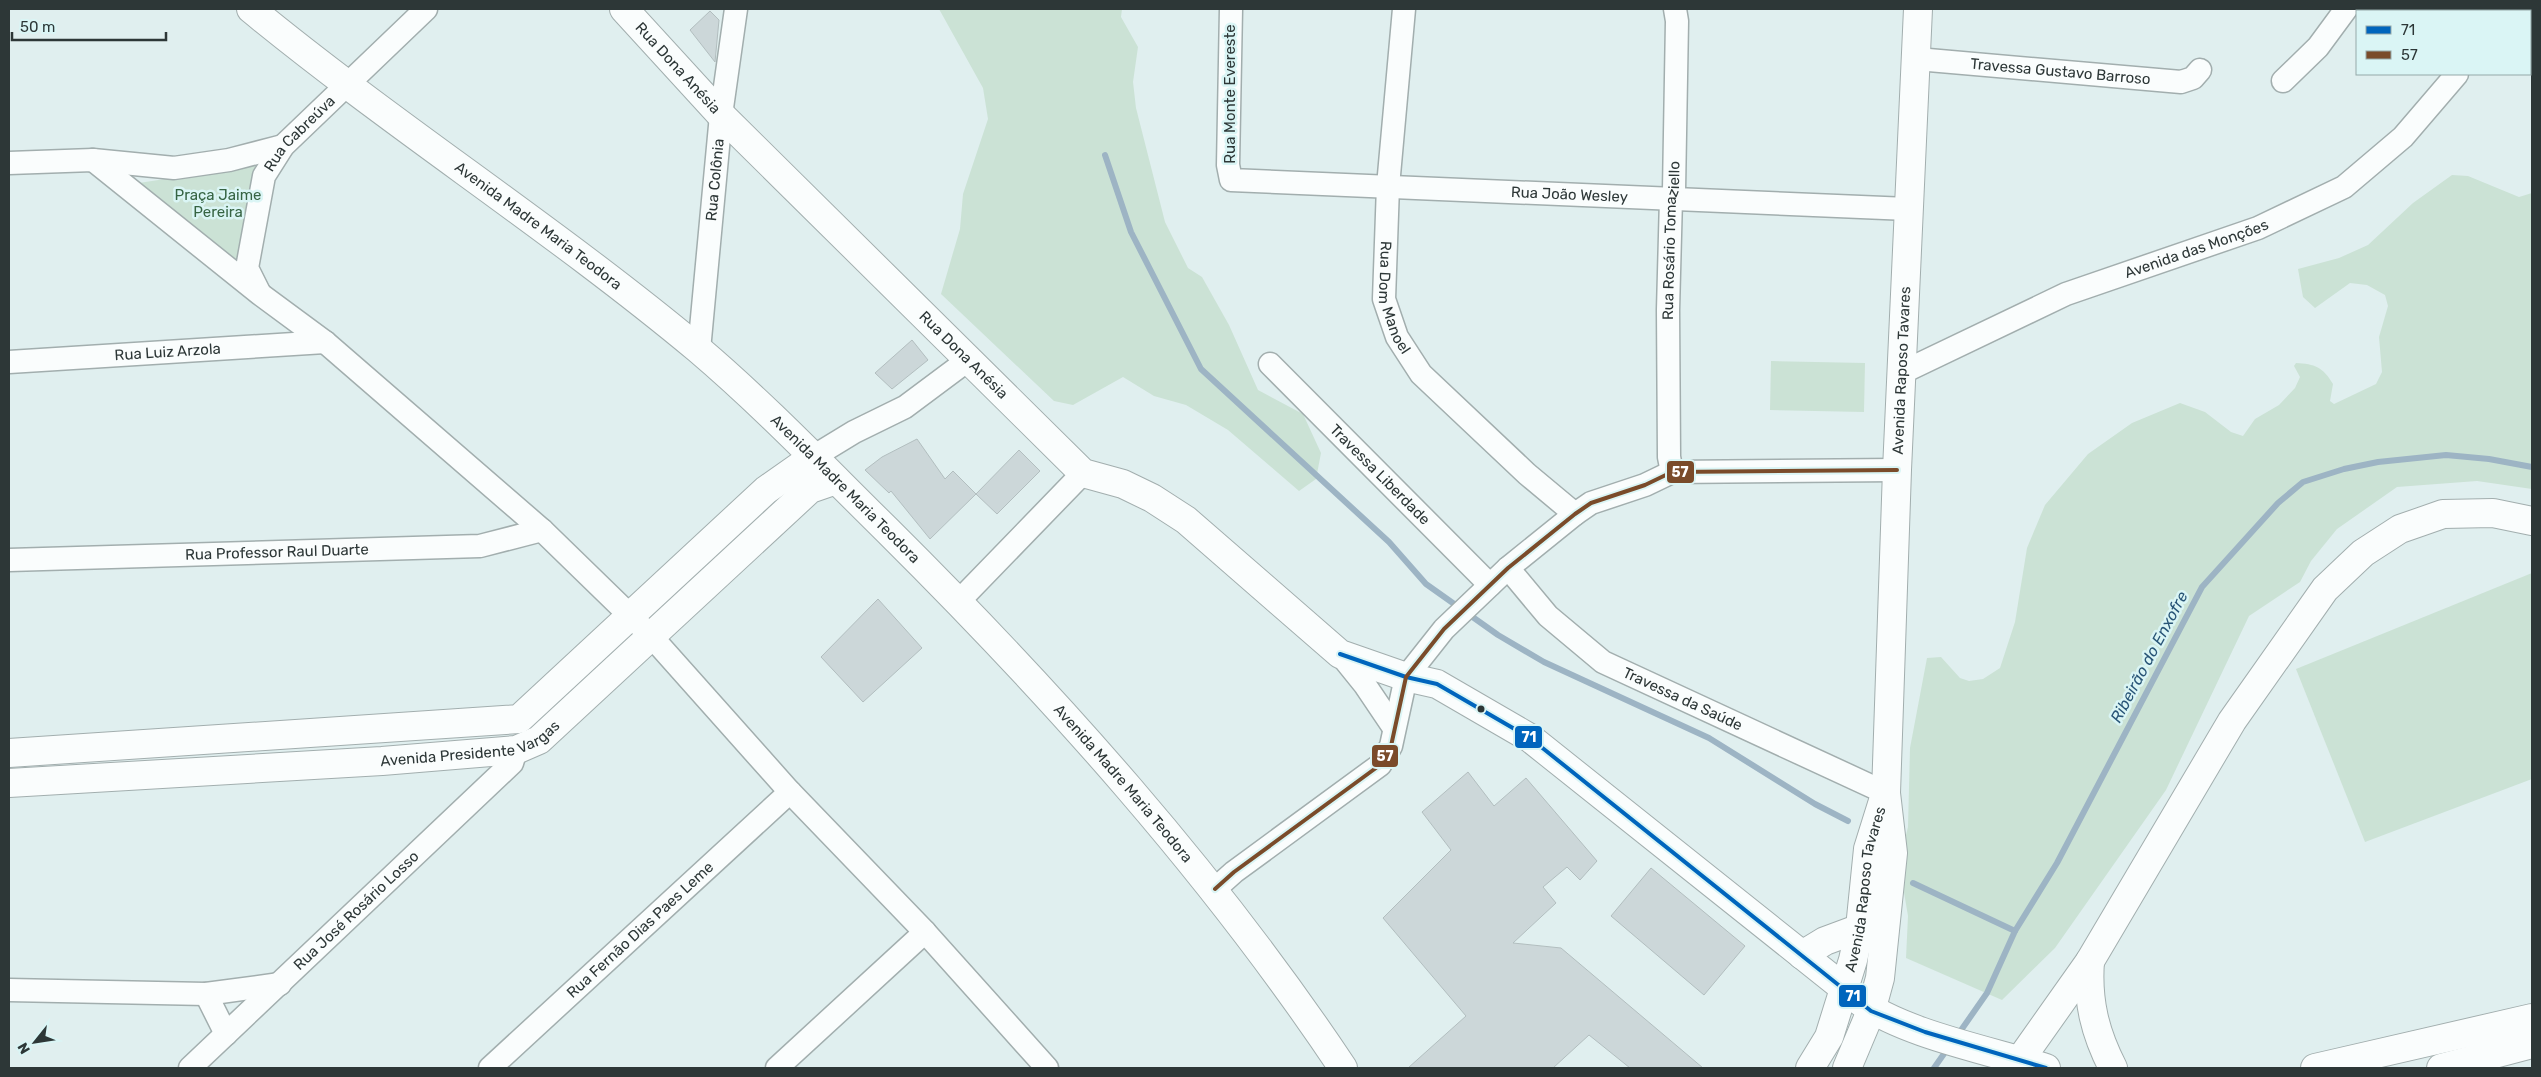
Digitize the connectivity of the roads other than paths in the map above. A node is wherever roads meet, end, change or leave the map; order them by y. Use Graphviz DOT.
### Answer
graph roads {
  1 [pos="251,9"];
  2 [pos="426,9"];
  3 [pos="624,9"];
  4 [pos="736,9"];
  5 [pos="1230,9"];
  6 [pos="1404,9"];
  7 [pos="1675,9"];
  8 [pos="1918,9"];
  9 [pos="2346,9"];
  10 [pos="1917,59"];
  11 [pos="2200,70"];
  12 [pos="2456,75"];
  13 [pos="2283,81"];
  14 [pos="347,84"];
  15 [pos="721,115"];
  16 [pos="283,146"];
  17 [pos="92,160"];
  18 [pos="9,163"];
  19 [pos="1231,180"];
  20 [pos="1388,186"];
  21 [pos="1671,198"];
  22 [pos="1908,209"];
  23 [pos="260,294"];
  24 [pos="325,342"];
  25 [pos="698,350"];
  26 [pos="968,360"];
  27 [pos="9,362"];
  28 [pos="1270,364"];
  29 [pos="1901,373"];
  30 [pos="813,457"];
  31 [pos="1897,470"];
  32 [pos="1672,472"];
  33 [pos="1083,473"];
  34 [pos="836,480"];
  35 [pos="1575,514"];
  36 [pos="2532,521"];
  37 [pos="542,530"];
  38 [pos="9,560"];
  39 [pos="1508,568"];
  40 [pos="1484,591"];
  41 [pos="958,601"];
  42 [pos="631,616"];
  43 [pos="651,636"];
  44 [pos="1340,654"];
  45 [pos="1406,677"];
  46 [pos="1394,728"];
  47 [pos="516,750"];
  48 [pos="9,753"];
  49 [pos="9,783"];
  50 [pos="790,792"];
  51 [pos="1886,793"];
  52 [pos="1215,889"];
  53 [pos="1860,928"];
  54 [pos="925,932"];
  55 [pos="1802,955"];
  56 [pos="2090,961"];
  57 [pos="280,984"];
  58 [pos="1845,989"];
  59 [pos="9,990"];
  60 [pos="206,994"];
  61 [pos="1871,1011"];
  62 [pos="2532,1018"];
  63 [pos="226,1034"];
  64 [pos="2532,1044"];
  65 [pos="2017,1064"];
  66 [pos="190,1068"];
  67 [pos="490,1068"];
  68 [pos="777,1068"];
  69 [pos="1047,1068"];
  70 [pos="1344,1068"];
  71 [pos="1810,1068"];
  72 [pos="1847,1068"];
  73 [pos="2046,1068"];
  74 [pos="2113,1068"];
  75 [pos="2315,1068"];
  76 [pos="2441,1068"];
  1 -- 14 [label="street, Avenida Madre Maria Teodora"];
  2 -- 14 [label="street, Rua Cabreúva"];
  3 -- 15 [label="street, Rua Dona Anésia"];
  4 -- 15 [label="street, Rua Colônia"];
  5 -- 19 [label="street, Rua Monte Evereste"];
  6 -- 20 [label="street, Rua Dom Manoel"];
  7 -- 21 [label="street, Rua Rosário Tomaziello"];
  8 -- 10 [label="street, Avenida Raposo Tavares"];
  9 -- 13 [label="street"];
  10 -- 11 [label="street, Travessa Gustavo Barroso"];
  10 -- 22 [label="street, Avenida Raposo Tavares"];
  12 -- 29 [label="street, Avenida das Monções"];
  14 -- 16 [label="street, Rua Cabreúva"];
  14 -- 25 [label="street, Avenida Madre Maria Teodora"];
  15 -- 25 [label="street, Rua Colônia"];
  15 -- 26 [label="street, Rua Dona Anésia"];
  16 -- 17 [label="street"];
  16 -- 23 [label="street, Rua Cabreúva"];
  17 -- 18 [label="street"];
  17 -- 23 [label="street"];
  19 -- 20 [label="street, Rua João Wesley"];
  20 -- 21 [label="street, Rua João Wesley"];
  20 -- 35 [label="street, Rua Dom Manoel"];
  21 -- 22 [label="street, Rua João Wesley"];
  21 -- 32 [label="street, Rua Rosário Tomaziello"];
  22 -- 29 [label="street, Avenida Raposo Tavares"];
  23 -- 24 [label="street"];
  24 -- 27 [label="street, Rua Luiz Arzola"];
  24 -- 37 [label="street"];
  25 -- 30 [label="street, Avenida Madre Maria Teodora"];
  26 -- 30 [label="street"];
  26 -- 33 [label="street, Rua Dona Anésia"];
  28 -- 40 [label="street, Travessa Liberdade"];
  29 -- 31 [label="street, Avenida Raposo Tavares"];
  30 -- 34 [label="street, Avenida Madre Maria Teodora"];
  30 -- 42 [label="street, Avenida Presidente Vargas"];
  31 -- 32 [label="street"];
  31 -- 51 [label="street, Avenida Raposo Tavares"];
  32 -- 35 [label="street"];
  33 -- 41 [label="street"];
  33 -- 44 [label="street, Rua Dona Anésia"];
  34 -- 41 [label="street, Avenida Madre Maria Teodora"];
  34 -- 43 [label="street, Avenida Presidente Vargas"];
  35 -- 39 [label="street"];
  36 -- 56 [label="street"];
  37 -- 38 [label="street, Rua Professor Raul Duarte"];
  37 -- 42 [label="street"];
  39 -- 40 [label="street"];
  39 -- 51 [label="street, Travessa da Saúde"];
  40 -- 45 [label="street"];
  41 -- 52 [label="street, Avenida Madre Maria Teodora"];
  42 -- 43 [label="street"];
  42 -- 48 [label="street, Avenida Presidente Vargas"];
  43 -- 47 [label="street, Avenida Presidente Vargas"];
  43 -- 50 [label="street"];
  44 -- 45 [label="street, Rua Dona Anésia"];
  44 -- 46 [label="street, Rua Dona Anésia"];
  45 -- 46 [label="street"];
  45 -- 55 [label="street, Rua Dona Anésia"];
  46 -- 52 [label="street"];
  47 -- 49 [label="street, Avenida Presidente Vargas"];
  47 -- 57 [label="street, Rua José Rosário Losso"];
  50 -- 54 [label="street"];
  50 -- 67 [label="street, Rua Fernão Dias Paes Leme"];
  51 -- 53 [label="street, Avenida Raposo Tavares"];
  51 -- 61 [label="street, Avenida Raposo Tavares"];
  52 -- 70 [label="street, Avenida Madre Maria Teodora"];
  53 -- 55 [label="street"];
  53 -- 58 [label="street, Avenida Raposo Tavares"];
  54 -- 68 [label="street"];
  54 -- 69 [label="street"];
  55 -- 58 [label="street, Rua Dona Anésia"];
  56 -- 65 [label="street"];
  56 -- 74 [label="street"];
  57 -- 60 [label="street"];
  57 -- 63 [label="street, Rua José Rosário Losso"];
  58 -- 61 [label="street, Rua Dona Anésia"];
  58 -- 71 [label="street, Avenida Raposo Tavares"];
  59 -- 60 [label="street"];
  60 -- 63 [label="street"];
  61 -- 65 [label="street, Rua Dona Anésia"];
  61 -- 72 [label="street, Avenida Raposo Tavares"];
  62 -- 75 [label="street"];
  63 -- 66 [label="street, Rua José Rosário Losso"];
  64 -- 76 [label="street"];
  65 -- 73 [label="street, Rua Dona Anésia"];
}
